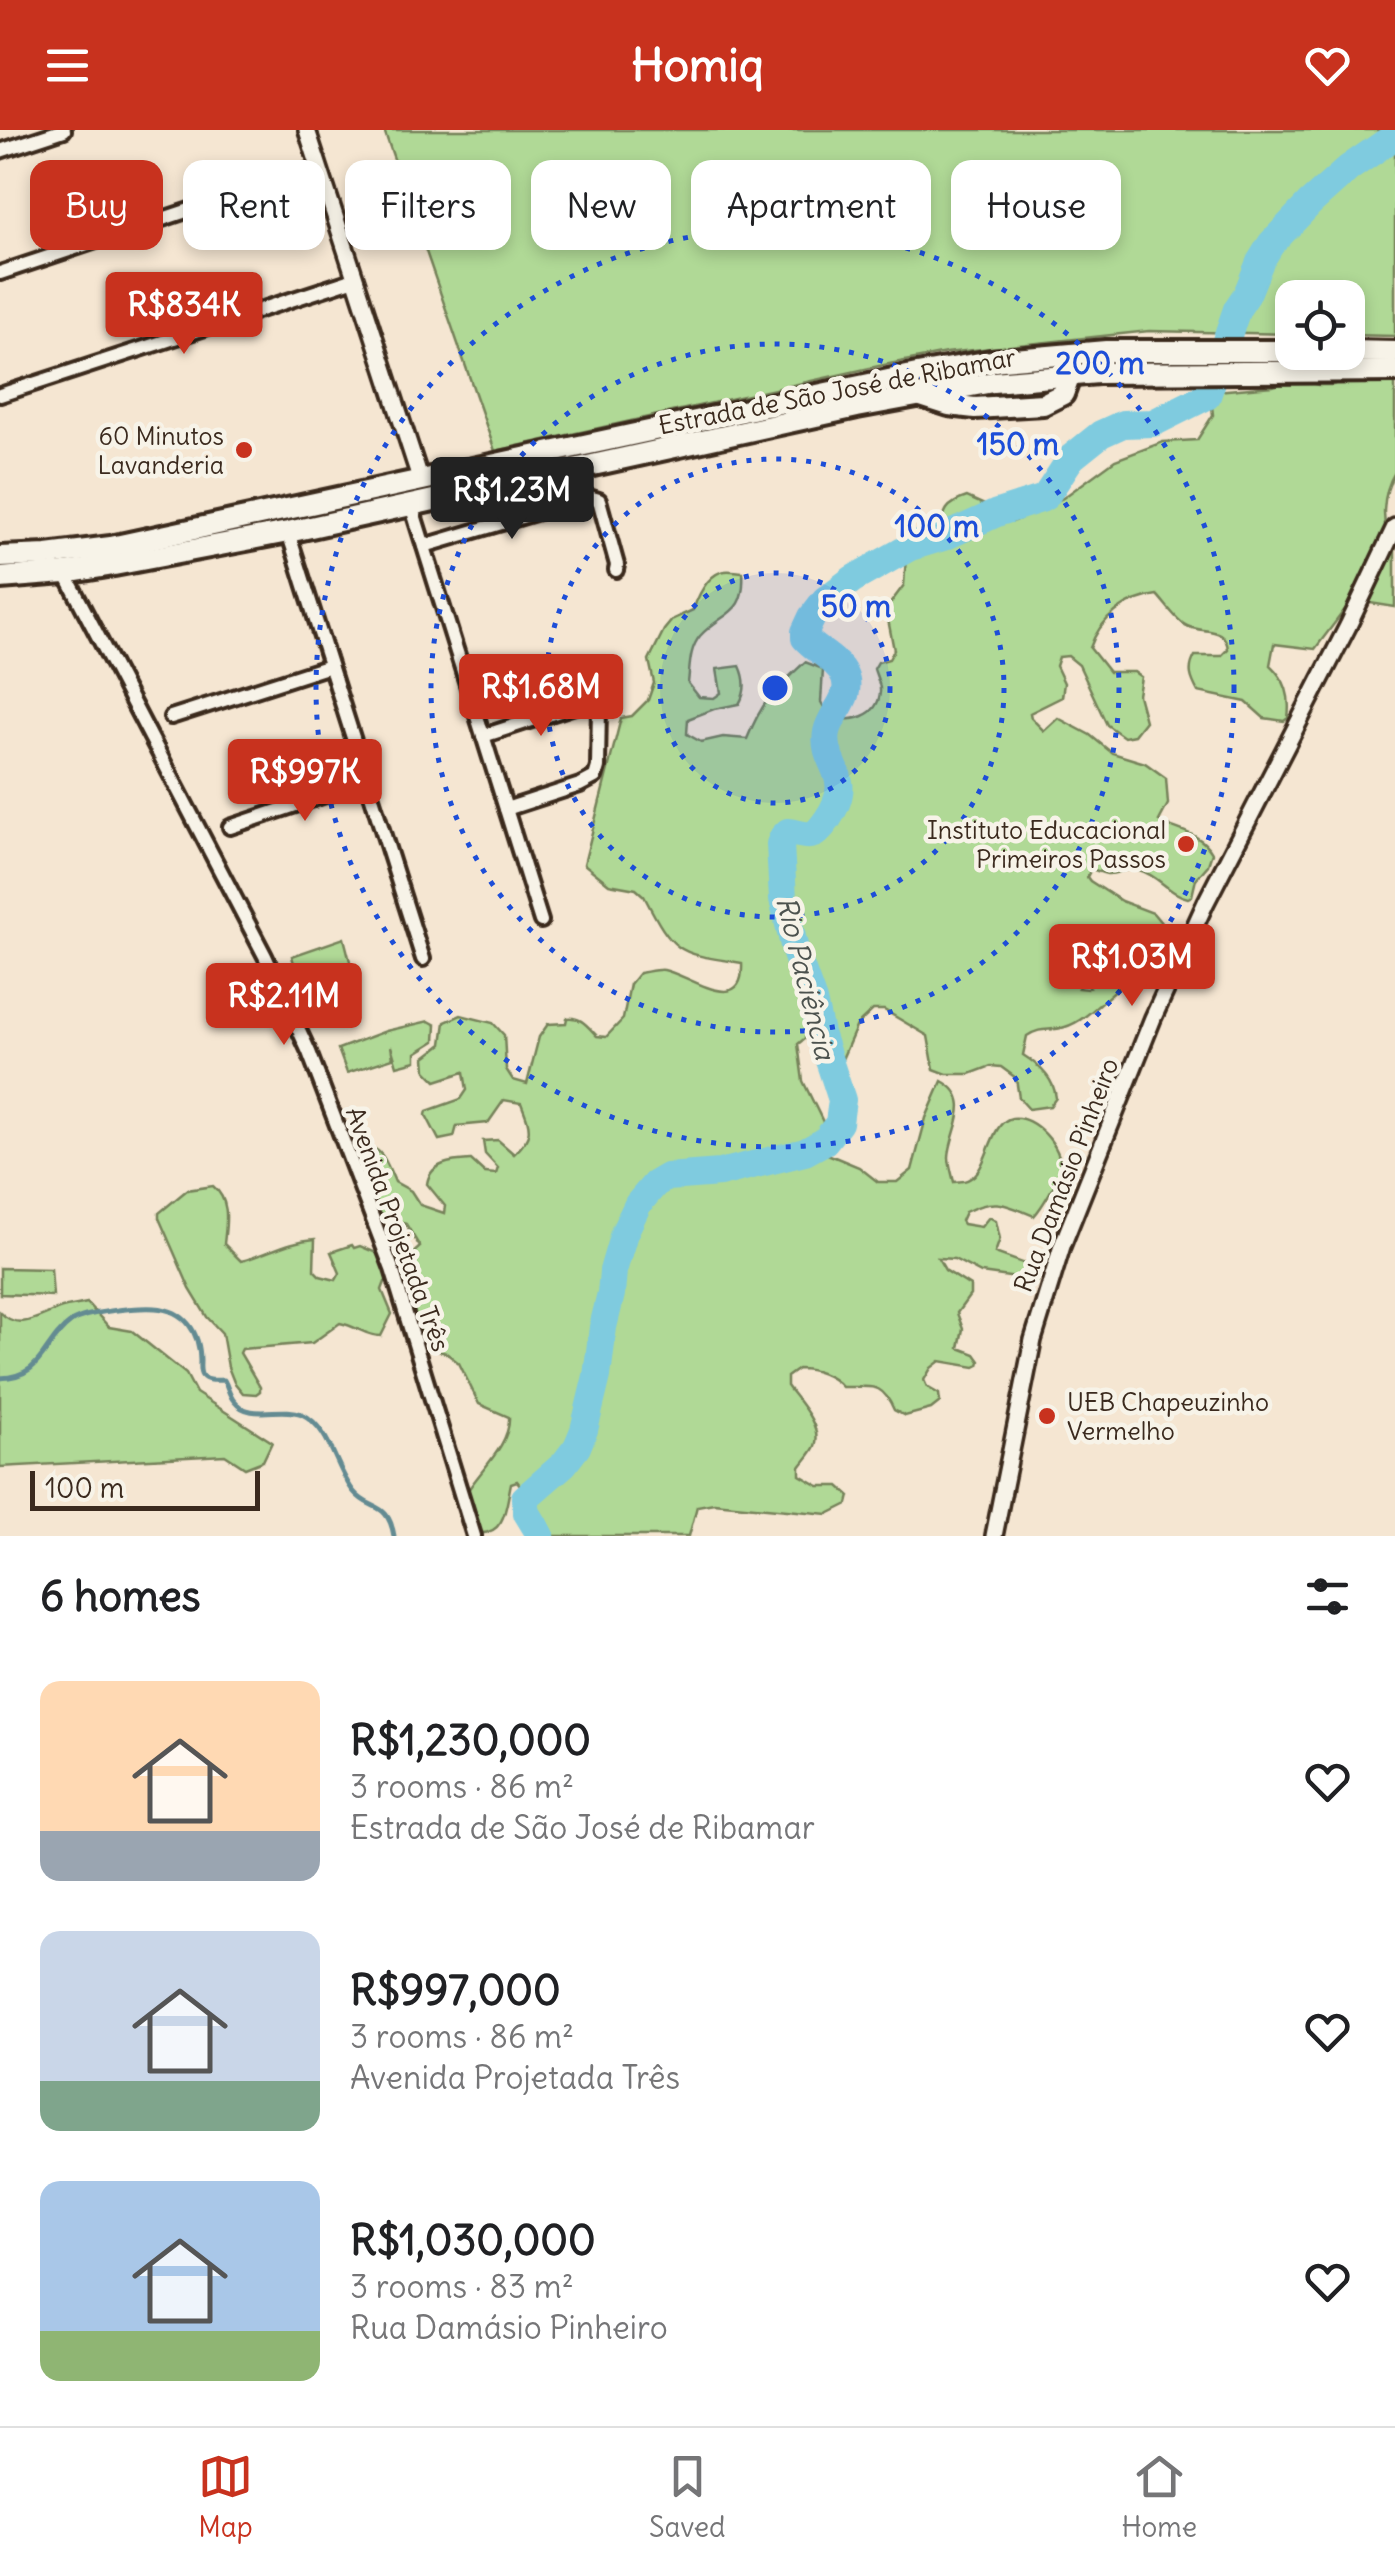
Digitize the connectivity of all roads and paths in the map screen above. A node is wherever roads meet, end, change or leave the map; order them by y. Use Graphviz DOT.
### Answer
graph roads {
  1 [pos="64,130"];
  2 [pos="307,130"];
  3 [pos="0,151"];
  4 [pos="317,160"];
  5 [pos="325,185"];
  6 [pos="183,212"];
  7 [pos="0,273"];
  8 [pos="356,279"];
  9 [pos="1365,352"];
  10 [pos="1395,352"];
  11 [pos="1275,354"];
  12 [pos="1242,361"];
  13 [pos="1066,365"];
  14 [pos="1395,372"];
  15 [pos="0,395"];
  16 [pos="420,481"];
  17 [pos="410,505"];
  18 [pos="1395,527"];
  19 [pos="288,532"];
  20 [pos="424,546"];
  21 [pos="0,558"];
  22 [pos="616,570"];
  23 [pos="65,573"];
  24 [pos="0,578"];
  25 [pos="330,666"];
  26 [pos="171,717"];
  27 [pos="483,736"];
  28 [pos="367,781"];
  29 [pos="506,809"];
  30 [pos="230,827"];
  31 [pos="541,921"];
  32 [pos="423,959"];
  33 [pos="474,1536"];
  34 [pos="994,1536"];
  1 -- 3 [label="street"];
  2 -- 4 [label="street"];
  5 -- 8 [label="street"];
  6 -- 7 [label="street"];
  8 -- 15 [label="street"];
  8 -- 16 [label="street"];
  9 -- 10 [label="main road"];
  11 -- 12 [label="main road, Estrada de São José de Ribamar"];
  12 -- 13 [label="main road, Estrada de São José de Ribamar"];
  12 -- 14 [label="main road, Estrada de São José de Ribamar"];
  13 -- 16 [label="main road, Estrada de São José de Ribamar"];
  13 -- 17 [label="main road, Estrada de São José de Ribamar"];
  16 -- 21 [label="main road, Estrada de São José de Ribamar"];
  17 -- 19 [label="main road, Estrada de São José de Ribamar"];
  17 -- 20 [label="street"];
  18 -- 34 [label="street, Rua Damásio Pinheiro"];
  19 -- 23 [label="main road, Estrada de São José de Ribamar"];
  19 -- 25 [label="street"];
  20 -- 22 [label="street"];
  20 -- 27 [label="street"];
  23 -- 24 [label="main road, Estrada de São José de Ribamar"];
  23 -- 33 [label="street, Avenida Projetada Três"];
  25 -- 26 [label="street"];
  25 -- 28 [label="street"];
  27 -- 29 [label="street"];
  27 -- 29 [label="street"];
  28 -- 30 [label="street"];
  28 -- 32 [label="street"];
  29 -- 31 [label="street"];
}
